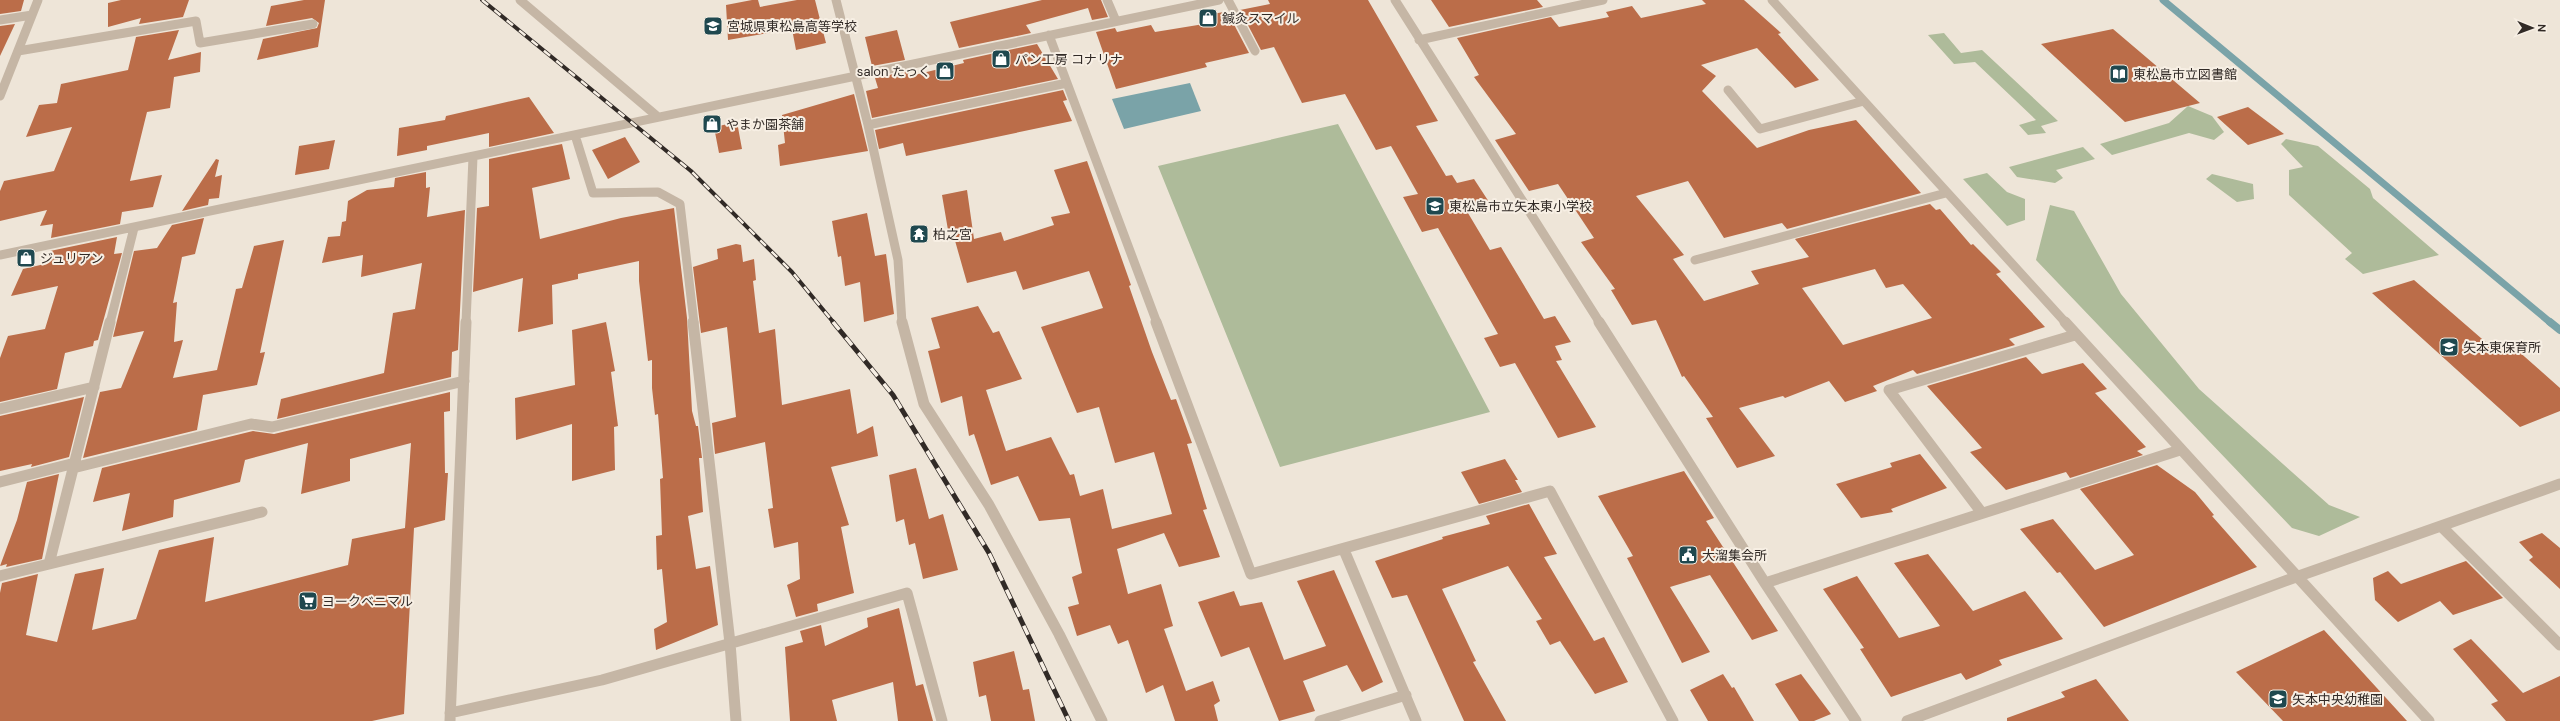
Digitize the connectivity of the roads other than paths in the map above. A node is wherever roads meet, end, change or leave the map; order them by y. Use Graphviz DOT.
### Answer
graph roads {
  1 [pos="38,0"];
  2 [pos="520,0"];
  3 [pos="836,0"];
  4 [pos="1107,0"];
  5 [pos="1217,0"];
  6 [pos="1228,0"];
  7 [pos="1395,0"];
  8 [pos="1603,0"];
  9 [pos="1772,0"];
  10 [pos="32,15"];
  11 [pos="0,20"];
  12 [pos="1116,21"];
  13 [pos="313,24"];
  14 [pos="1049,36"];
  15 [pos="1419,40"];
  16 [pos="18,51"];
  17 [pos="1255,51"];
  18 [pos="855,76"];
  19 [pos="1066,83"];
  20 [pos="1728,90"];
  21 [pos="0,96"];
  22 [pos="1864,101"];
  23 [pos="658,117"];
  24 [pos="868,125"];
  25 [pos="575,135"];
  26 [pos="473,157"];
  27 [pos="1946,193"];
  28 [pos="134,228"];
  29 [pos="0,255"];
  30 [pos="1695,260"];
  31 [pos="2075,335"];
  32 [pos="464,381"];
  33 [pos="94,387"];
  34 [pos="0,409"];
  35 [pos="2180,450"];
  36 [pos="74,466"];
  37 [pos="0,482"];
  38 [pos="2560,484"];
  39 [pos="262,512"];
  40 [pos="1982,513"];
  41 [pos="2441,526"];
  42 [pos="1344,550"];
  43 [pos="49,564"];
  44 [pos="0,576"];
  45 [pos="2296,577"];
  46 [pos="1765,583"];
  47 [pos="730,643"];
  48 [pos="2560,645"];
  49 [pos="1406,695"];
  50 [pos="450,717"];
  51 [pos="736,721"];
  52 [pos="942,721"];
  53 [pos="1102,721"];
  54 [pos="1320,721"];
  55 [pos="1416,721"];
  56 [pos="1673,721"];
  57 [pos="1856,721"];
  58 [pos="1907,721"];
  59 [pos="2429,721"];
  1 -- 10 [label="street"];
  2 -- 23 [label="street"];
  3 -- 18 [label="street"];
  4 -- 12 [label="street"];
  5 -- 12 [label="street"];
  6 -- 17 [label="street"];
  7 -- 15 [label="street"];
  8 -- 15 [label="street"];
  9 -- 22 [label="street"];
  10 -- 11 [label="street"];
  10 -- 16 [label="street"];
  12 -- 14 [label="street"];
  13 -- 16 [label="street"];
  14 -- 18 [label="street"];
  14 -- 19 [label="street"];
  15 -- 46 [label="street"];
  16 -- 21 [label="street"];
  18 -- 23 [label="street"];
  18 -- 24 [label="street"];
  19 -- 24 [label="street"];
  19 -- 42 [label="street"];
  20 -- 22 [label="street"];
  22 -- 27 [label="street"];
  23 -- 25 [label="street"];
  24 -- 53 [label="street"];
  25 -- 26 [label="street"];
  25 -- 47 [label="street"];
  26 -- 28 [label="street"];
  26 -- 32 [label="street"];
  27 -- 30 [label="street"];
  27 -- 31 [label="street"];
  28 -- 29 [label="street"];
  28 -- 33 [label="street"];
  31 -- 35 [label="street"];
  31 -- 40 [label="street"];
  32 -- 36 [label="street"];
  32 -- 50 [label="street"];
  33 -- 34 [label="street"];
  33 -- 36 [label="street"];
  35 -- 40 [label="street"];
  35 -- 45 [label="street"];
  36 -- 37 [label="street"];
  36 -- 43 [label="street"];
  38 -- 41 [label="street"];
  39 -- 43 [label="street"];
  40 -- 46 [label="street"];
  41 -- 45 [label="street"];
  41 -- 48 [label="street"];
  42 -- 49 [label="street"];
  42 -- 56 [label="street"];
  43 -- 44 [label="street"];
  45 -- 58 [label="street"];
  45 -- 59 [label="street"];
  46 -- 57 [label="street"];
  47 -- 50 [label="street"];
  47 -- 51 [label="street"];
  47 -- 52 [label="street"];
  49 -- 54 [label="street"];
  49 -- 55 [label="street"];
}
